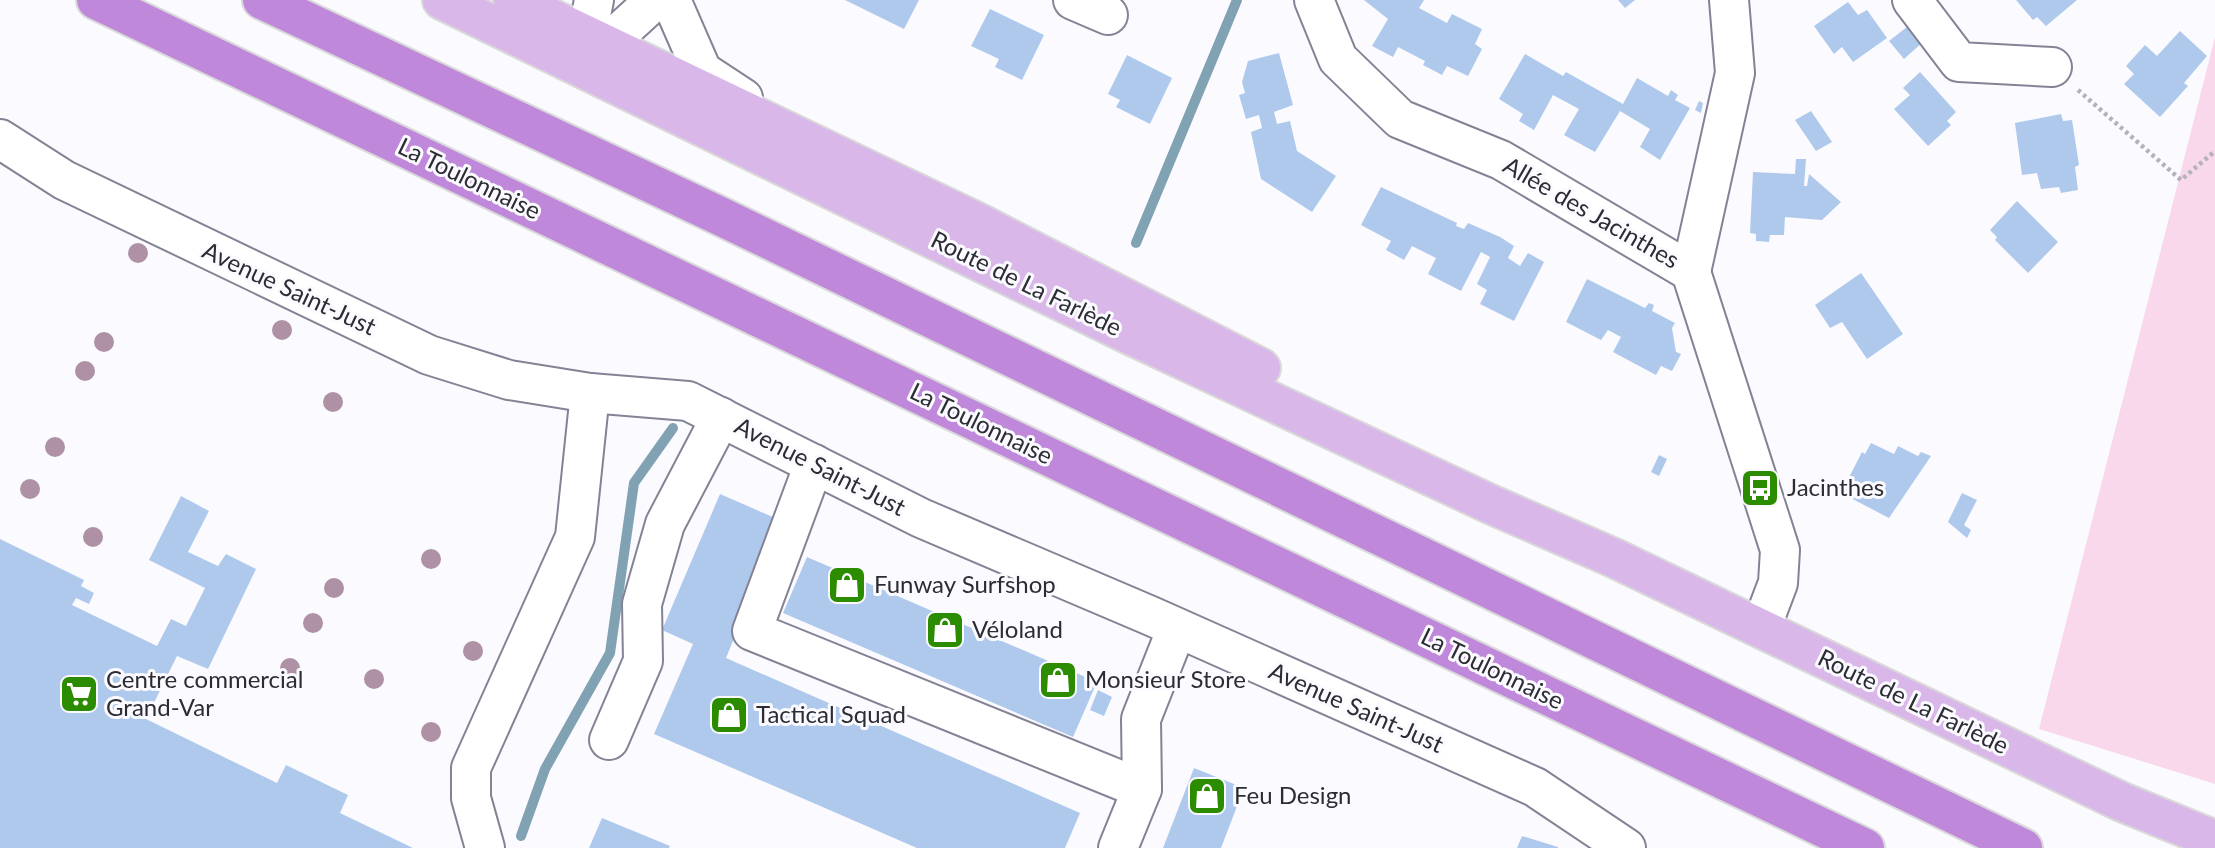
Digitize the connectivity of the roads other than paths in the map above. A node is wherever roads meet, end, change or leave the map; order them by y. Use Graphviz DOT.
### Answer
graph roads {
  1 [pos="96,0"];
  2 [pos="262,0"];
  3 [pos="442,0"];
  4 [pos="513,0"];
  5 [pos="655,0"];
  6 [pos="671,0"];
  7 [pos="1073,0"];
  8 [pos="1314,0"];
  9 [pos="1729,0"];
  10 [pos="1912,0"];
  11 [pos="1108,15"];
  12 [pos="593,37"];
  13 [pos="2052,67"];
  14 [pos="0,139"];
  15 [pos="818,147"];
  16 [pos="1691,272"];
  17 [pos="590,393"];
  18 [pos="721,417"];
  19 [pos="814,464"];
  20 [pos="1614,558"];
  21 [pos="1177,628"];
  22 [pos="1762,628"];
  23 [pos="609,740"];
  24 [pos="1142,789"];
  25 [pos="2215,839"];
  26 [pos="485,848"];
  27 [pos="1118,848"];
  28 [pos="1626,848"];
  29 [pos="1865,848"];
  30 [pos="2023,848"];
  1 -- 29 [label="highway, La Toulonnaise"];
  2 -- 30 [label="highway"];
  3 -- 12 [label="main road, Route de La Farlède"];
  4 -- 12 [label="main road, Route de La Farlède"];
  5 -- 12 [label="street"];
  6 -- 15 [label="street"];
  7 -- 11 [label="street"];
  8 -- 16 [label="street, Allée des Jacinthes"];
  9 -- 16 [label="street"];
  10 -- 13 [label="street"];
  12 -- 15 [label="main road, Route de La Farlède"];
  12 -- 20 [label="main road, Route de La Farlède"];
  14 -- 17 [label="street, Avenue Saint-Just"];
  15 -- 20 [label="main road, Route de La Farlède"];
  16 -- 22 [label="street, Allée des Jacinthes"];
  17 -- 18 [label="street, Avenue Saint-Just"];
  17 -- 26 [label="street"];
  18 -- 19 [label="street, Avenue Saint-Just"];
  18 -- 23 [label="street"];
  19 -- 21 [label="street, Avenue Saint-Just"];
  19 -- 24 [label="street"];
  20 -- 22 [label="main road, Route de La Farlède"];
  21 -- 24 [label="street"];
  21 -- 28 [label="street, Avenue Saint-Just"];
  22 -- 25 [label="main road, Route de La Farlède"];
  24 -- 27 [label="street"];
}
